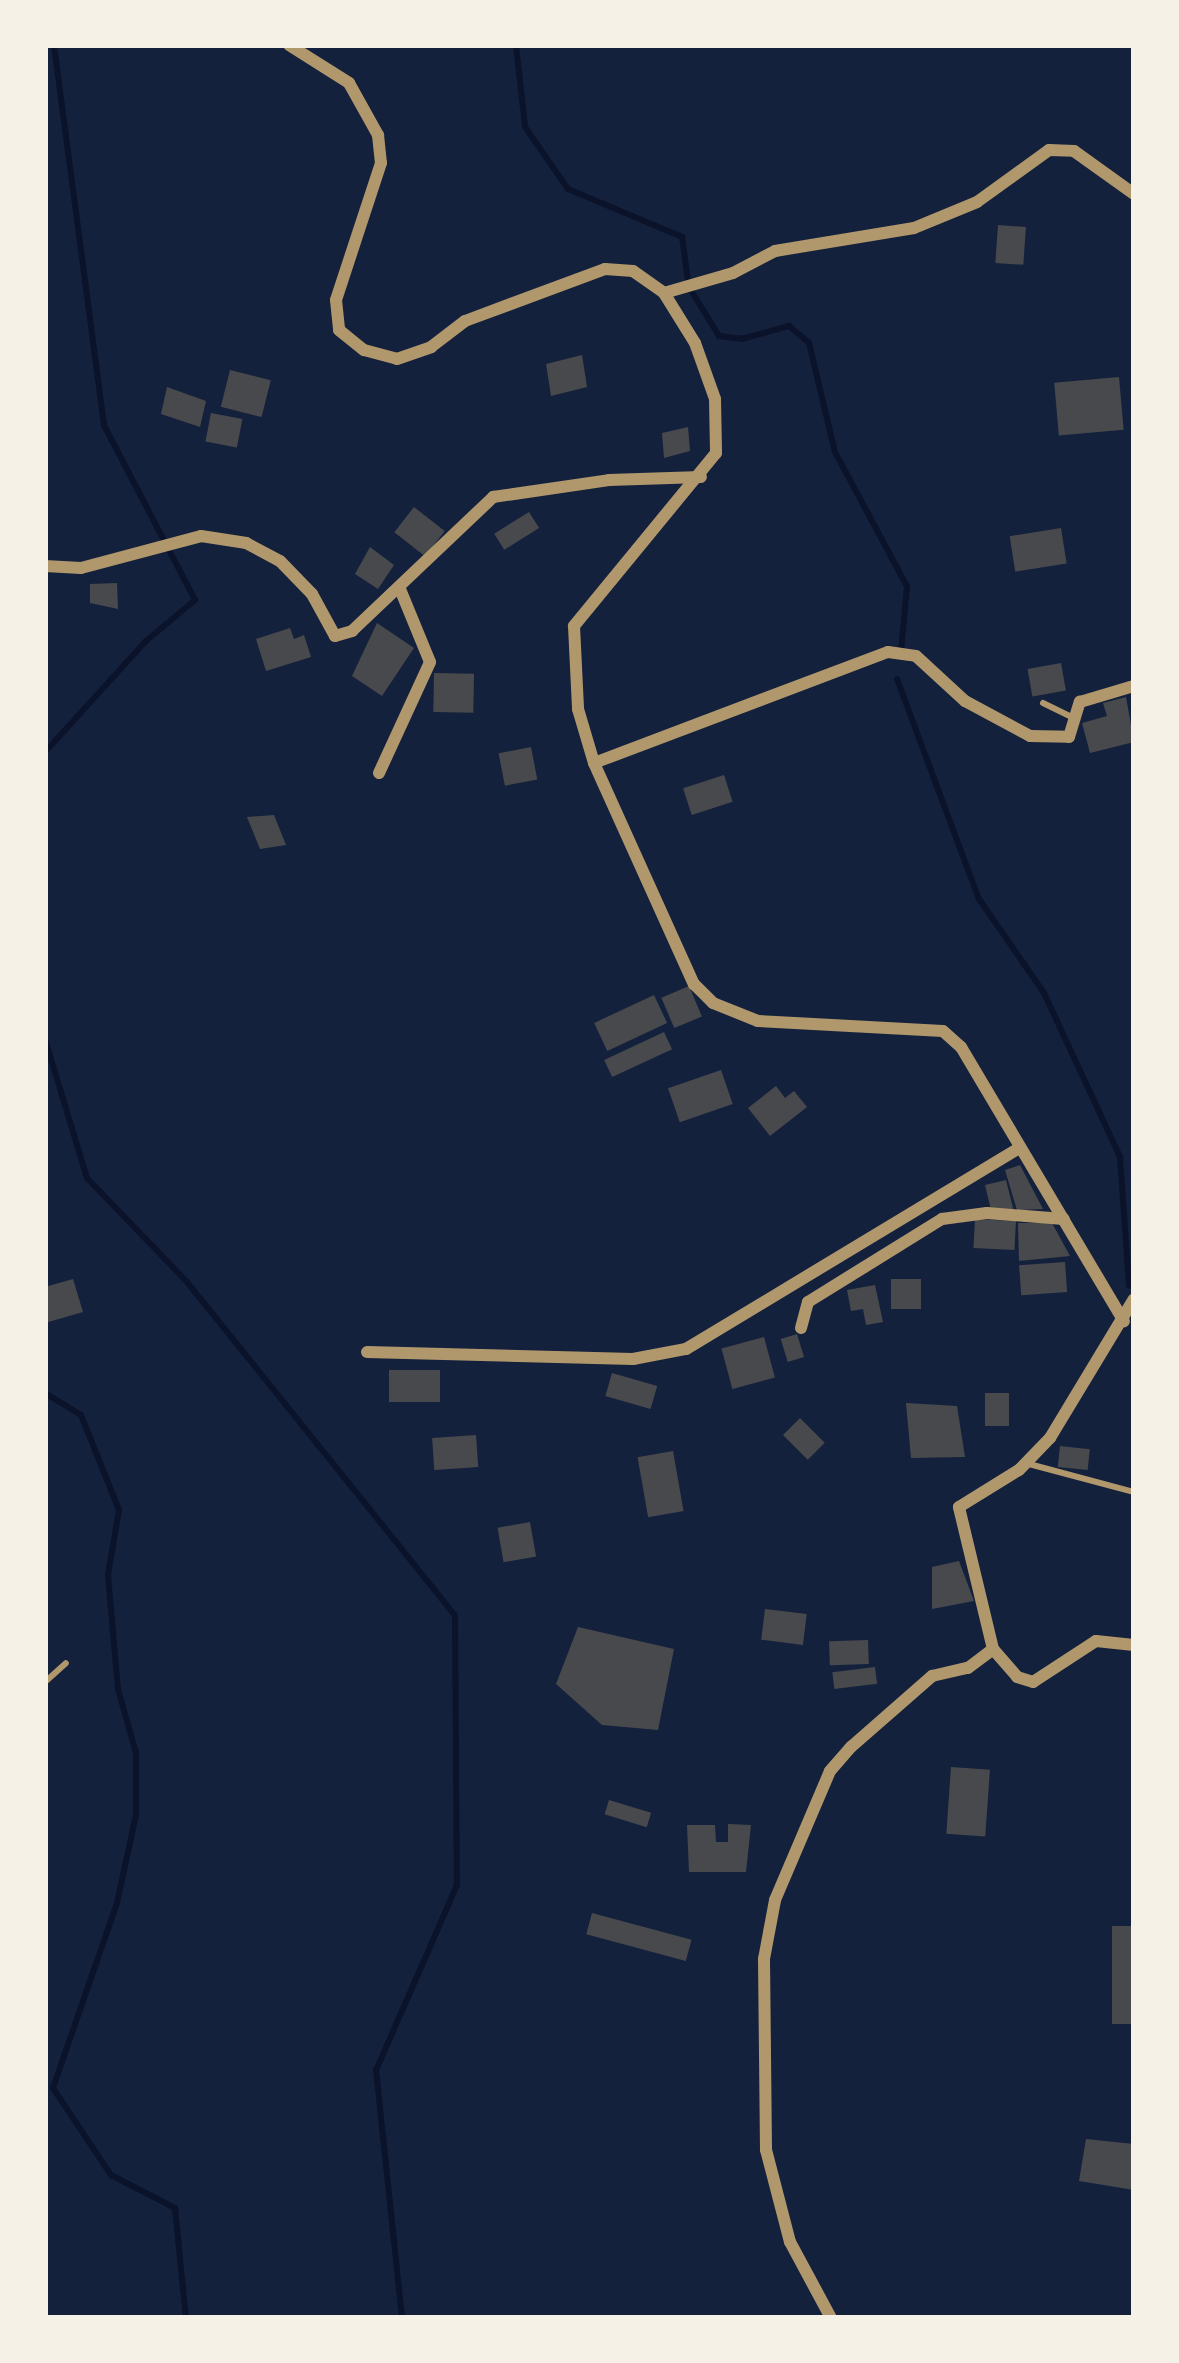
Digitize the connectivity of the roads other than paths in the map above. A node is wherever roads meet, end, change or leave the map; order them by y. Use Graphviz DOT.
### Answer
graph roads {
  1 [pos="289,45"];
  2 [pos="1134,194"];
  3 [pos="664,292"];
  4 [pos="701,477"];
  5 [pos="45,566"];
  6 [pos="400,589"];
  7 [pos="1134,686"];
  8 [pos="1043,703"];
  9 [pos="1079,721"];
  10 [pos="594,763"];
  11 [pos="379,773"];
  12 [pos="1018,1149"];
  13 [pos="1064,1219"];
  14 [pos="1134,1299"];
  15 [pos="1124,1321"];
  16 [pos="801,1328"];
  17 [pos="367,1352"];
  18 [pos="1026,1463"];
  19 [pos="1134,1492"];
  20 [pos="1134,1645"];
  21 [pos="993,1649"];
  22 [pos="66,1663"];
  23 [pos="45,1682"];
  24 [pos="831,2318"];
  1 -- 3 [label="street"];
  2 -- 3 [label="street"];
  3 -- 4 [label="street"];
  4 -- 6 [label="street"];
  4 -- 10 [label="street"];
  5 -- 6 [label="street"];
  6 -- 11 [label="street"];
  7 -- 9 [label="street"];
  8 -- 9 [label="lane"];
  9 -- 10 [label="street"];
  10 -- 12 [label="street"];
  12 -- 13 [label="street"];
  12 -- 17 [label="street"];
  13 -- 15 [label="street"];
  13 -- 16 [label="street"];
  14 -- 15 [label="street"];
  15 -- 18 [label="street"];
  18 -- 19 [label="lane"];
  18 -- 21 [label="street"];
  20 -- 21 [label="street"];
  21 -- 24 [label="street"];
  22 -- 23 [label="lane"];
}
